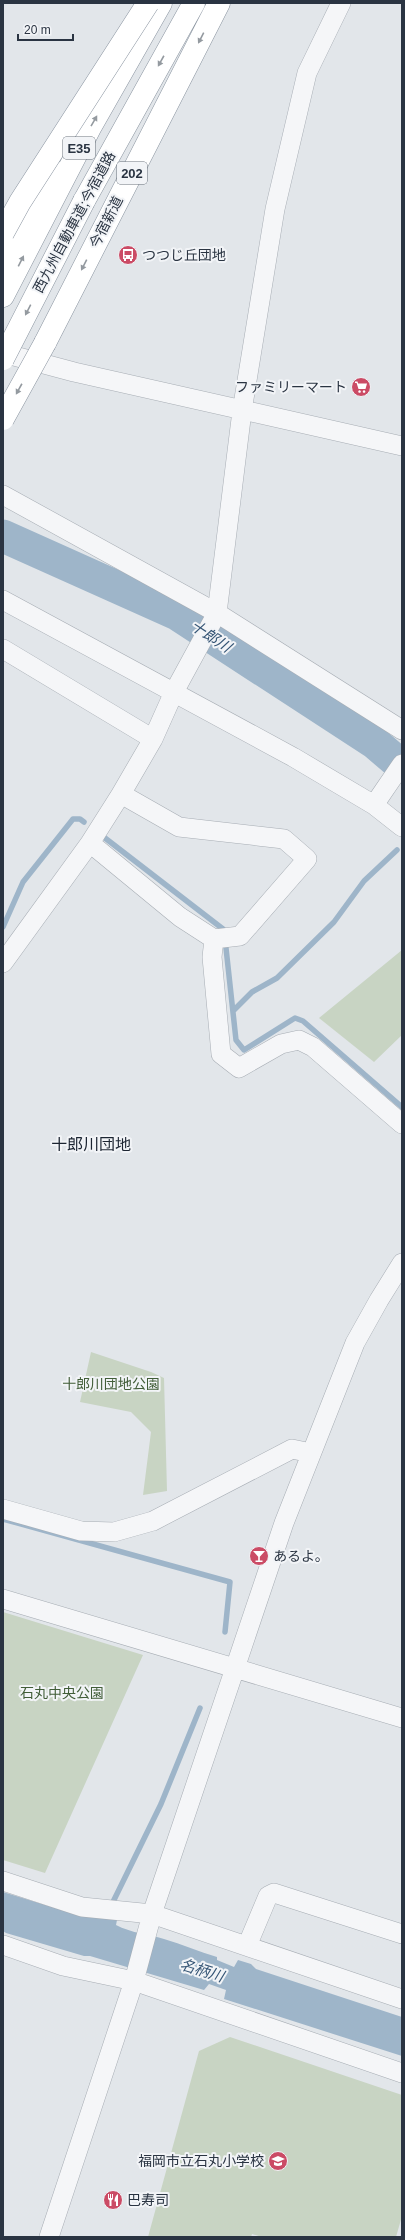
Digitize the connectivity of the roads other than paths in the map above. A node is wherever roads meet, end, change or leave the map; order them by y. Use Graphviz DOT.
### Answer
graph roads {
  1 [pos="143,3"];
  2 [pos="148,3"];
  3 [pos="161,3"];
  4 [pos="194,3"];
  5 [pos="219,3"];
  6 [pos="341,3"];
  7 [pos="3,233"];
  8 [pos="3,260"];
  9 [pos="3,296"];
  10 [pos="3,353"];
  11 [pos="3,359"];
  12 [pos="242,410"];
  13 [pos="3,419"];
  14 [pos="402,446"];
  15 [pos="3,495"];
  16 [pos="3,600"];
  17 [pos="216,616"];
  18 [pos="3,649"];
  19 [pos="174,692"];
  20 [pos="402,730"];
  21 [pos="153,739"];
  22 [pos="402,764"];
  23 [pos="121,794"];
  24 [pos="374,805"];
  25 [pos="402,827"];
  26 [pos="90,843"];
  27 [pos="214,939"];
  28 [pos="3,963"];
  29 [pos="402,1124"];
  30 [pos="402,1263"];
  31 [pos="311,1454"];
  32 [pos="3,1509"];
  33 [pos="3,1599"];
  34 [pos="234,1668"];
  35 [pos="402,1718"];
  36 [pos="3,1881"];
  37 [pos="152,1914"];
  38 [pos="402,1934"];
  39 [pos="3,1945"];
  40 [pos="247,1946"];
  41 [pos="134,1981"];
  42 [pos="402,1999"];
  43 [pos="402,2073"];
  44 [pos="50,2237"];
  1 -- 8 [label="highway"];
  2 -- 7 [label="highway, bridge"];
  9 -- 3 [label="highway, 西九州自動車道;今宿道路 / E35, one-way"];
  4 -- 11 [label="highway, 西九州自動車道;今宿道路 / E35, one-way, bridge"];
  5 -- 13 [label="highway, 今宿新道 / 202, one-way, bridge"];
  6 -- 12 [label="street"];
  10 -- 12 [label="street"];
  12 -- 14 [label="street"];
  12 -- 17 [label="street"];
  15 -- 17 [label="street"];
  16 -- 19 [label="street"];
  17 -- 19 [label="street"];
  17 -- 20 [label="street"];
  18 -- 21 [label="street"];
  19 -- 21 [label="street"];
  19 -- 24 [label="street"];
  21 -- 23 [label="street"];
  22 -- 24 [label="street"];
  23 -- 26 [label="street"];
  23 -- 27 [label="street"];
  24 -- 25 [label="street"];
  26 -- 27 [label="street"];
  26 -- 28 [label="street"];
  27 -- 29 [label="street"];
  30 -- 31 [label="street"];
  31 -- 32 [label="street"];
  31 -- 34 [label="street"];
  33 -- 34 [label="street"];
  34 -- 35 [label="street"];
  34 -- 37 [label="street"];
  36 -- 37 [label="street"];
  37 -- 40 [label="street"];
  37 -- 41 [label="street"];
  38 -- 40 [label="street"];
  39 -- 41 [label="street"];
  40 -- 42 [label="street"];
  41 -- 43 [label="street"];
  41 -- 44 [label="street"];
}
